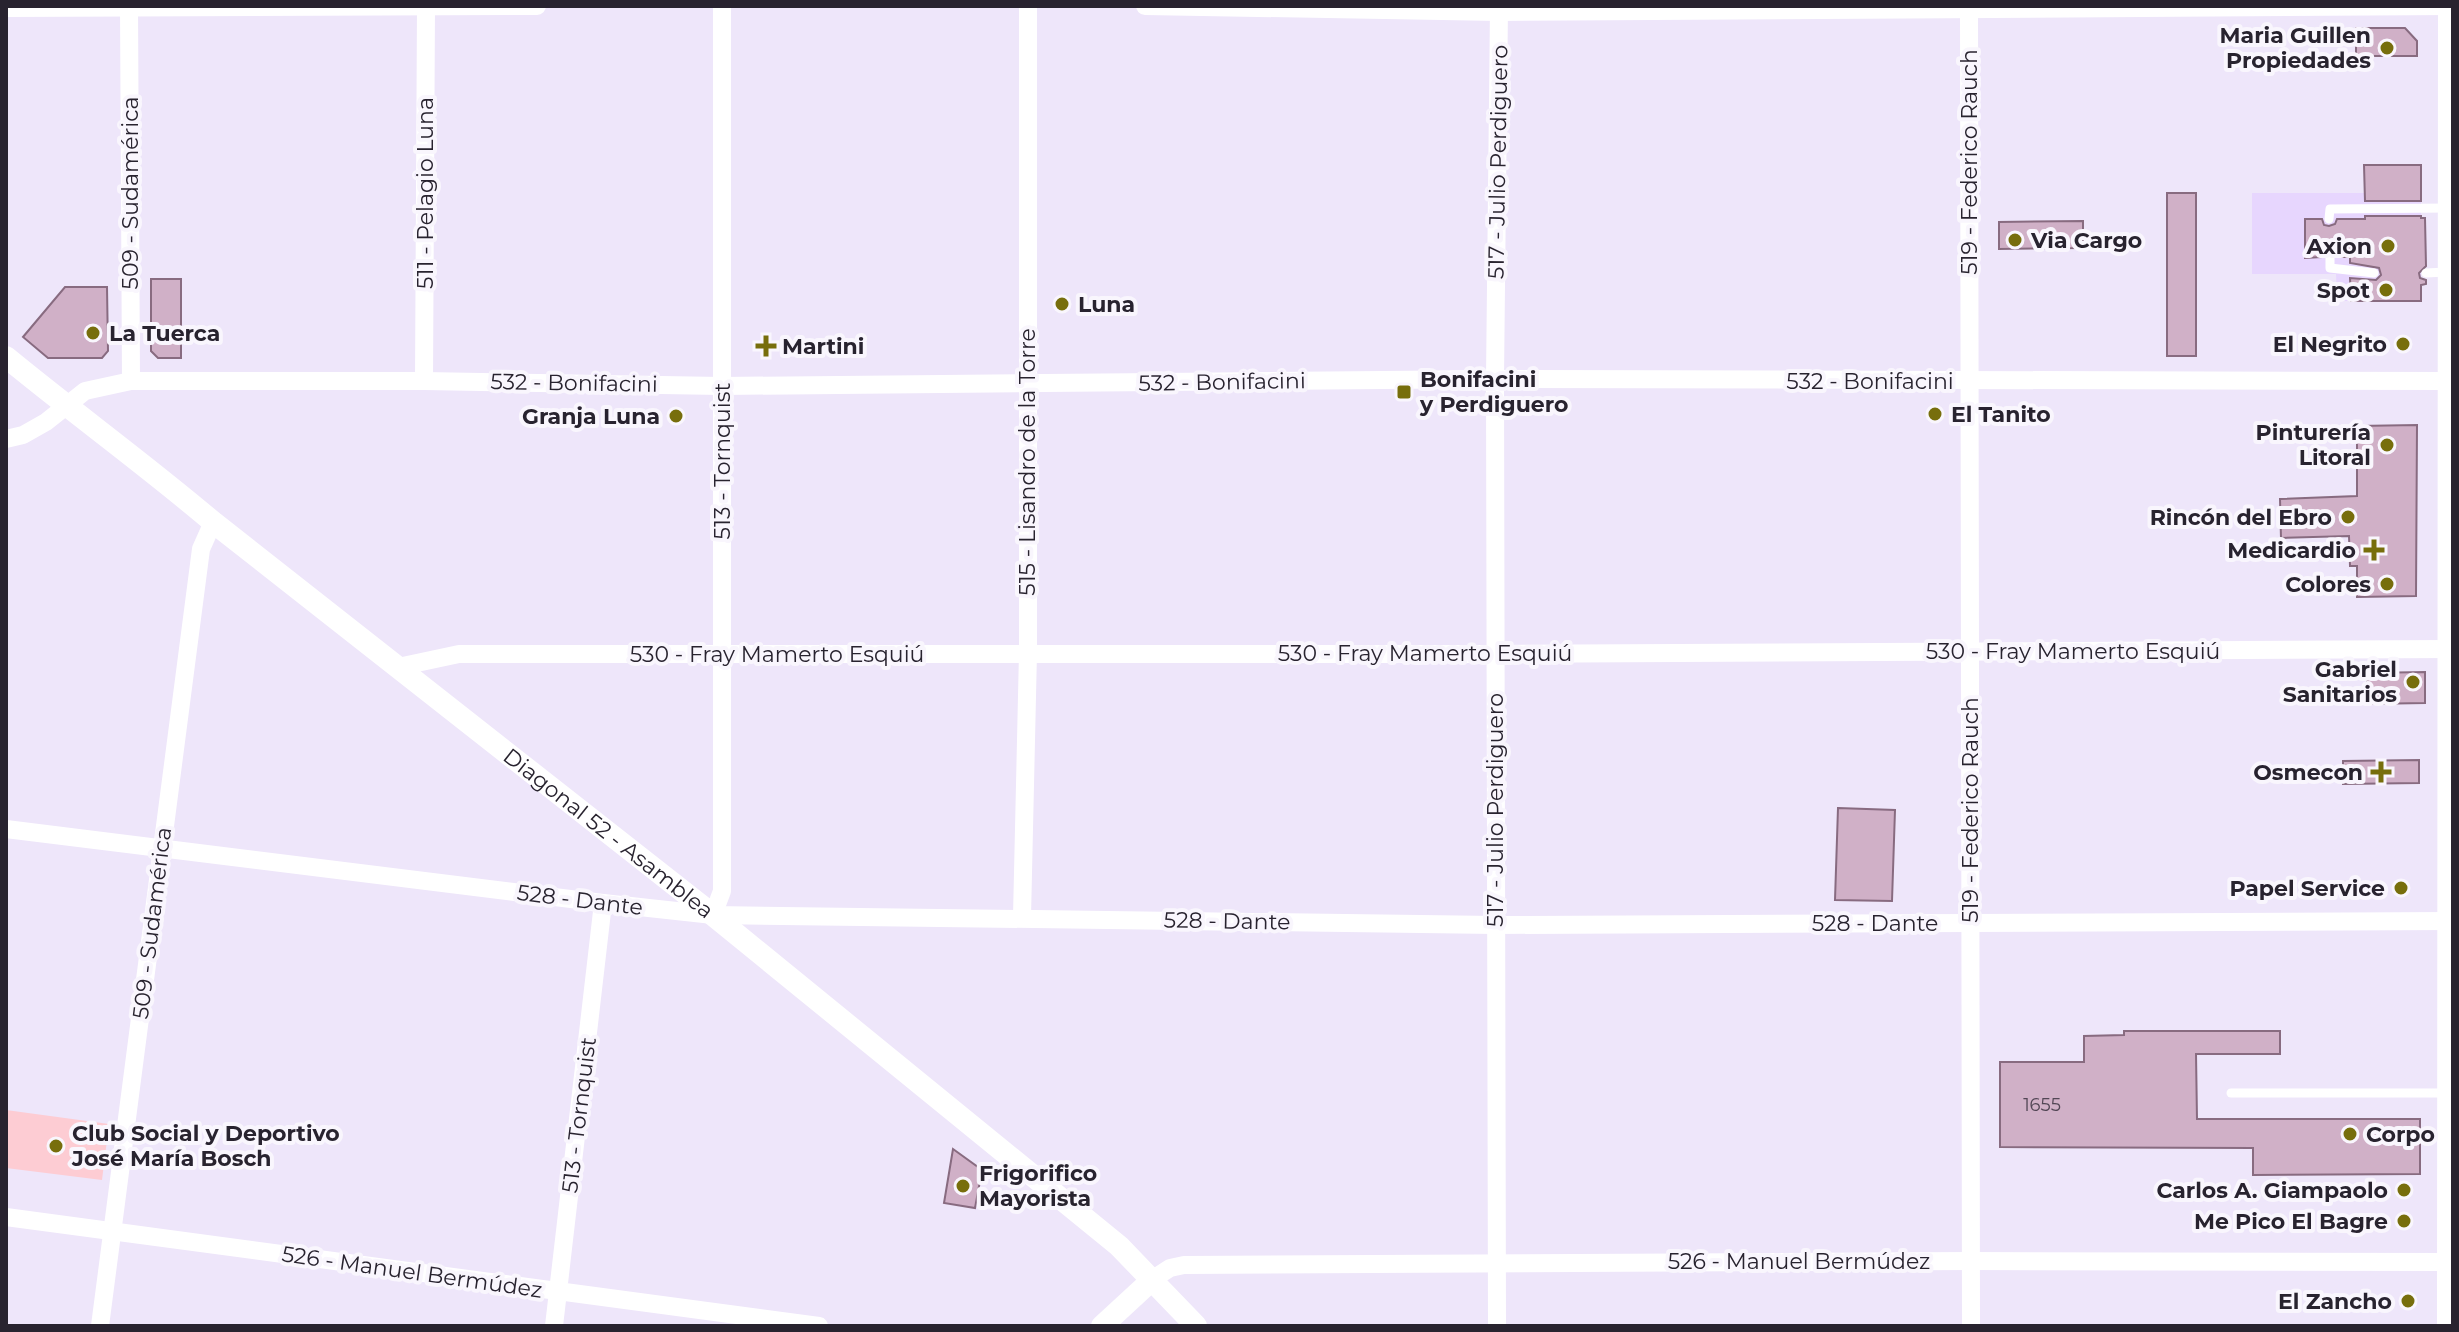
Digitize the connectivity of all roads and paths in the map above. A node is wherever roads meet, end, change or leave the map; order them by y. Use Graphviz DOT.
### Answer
graph roads {
  1 [pos="426,6"];
  2 [pos="537,6"];
  3 [pos="722,6"];
  4 [pos="1028,6"];
  5 [pos="1145,6"];
  6 [pos="2452,6"];
  7 [pos="129,7"];
  8 [pos="6,8"];
  9 [pos="1969,8"];
  10 [pos="1499,9"];
  11 [pos="2450,208"];
  12 [pos="2329,219"];
  13 [pos="2330,257"];
  14 [pos="2374,273"];
  15 [pos="6,357"];
  16 [pos="1495,379"];
  17 [pos="131,381"];
  18 [pos="424,381"];
  19 [pos="1970,381"];
  20 [pos="2451,381"];
  21 [pos="1027,384"];
  22 [pos="722,386"];
  23 [pos="65,405"];
  24 [pos="6,439"];
  25 [pos="213,522"];
  26 [pos="2452,649"];
  27 [pos="1970,651"];
  28 [pos="1028,652"];
  29 [pos="1495,654"];
  30 [pos="722,655"];
  31 [pos="398,667"];
  32 [pos="6,829"];
  33 [pos="162,848"];
  34 [pos="603,903"];
  35 [pos="713,915"];
  36 [pos="1022,917"];
  37 [pos="2452,921"];
  38 [pos="1970,922"];
  39 [pos="1496,925"];
  40 [pos="2231,1093"];
  41 [pos="2450,1093"];
  42 [pos="2451,1214"];
  43 [pos="6,1217"];
  44 [pos="113,1230"];
  45 [pos="1971,1261"];
  46 [pos="1497,1262"];
  47 [pos="2450,1262"];
  48 [pos="1153,1279"];
  49 [pos="559,1292"];
  50 [pos="100,1326"];
  51 [pos="554,1326"];
  52 [pos="819,1326"];
  53 [pos="1102,1326"];
  54 [pos="1196,1326"];
  55 [pos="1497,1326"];
  56 [pos="1971,1326"];
  57 [pos="2450,1326"];
  1 -- 2 [label="street"];
  1 -- 7 [label="street"];
  1 -- 18 [label="street, 511 - Pelagio Luna"];
  3 -- 22 [label="street, 513 - Tornquist"];
  4 -- 21 [label="street, 515 - Lisandro de la Torre"];
  5 -- 10 [label="street"];
  6 -- 9 [label="street"];
  6 -- 11 [label="main road"];
  7 -- 8 [label="street"];
  7 -- 17 [label="street, 509 - Sudamérica"];
  9 -- 10 [label="street"];
  9 -- 19 [label="street, 519 - Federico Rauch"];
  10 -- 16 [label="street, 517 - Julio Perdiguero"];
  11 -- 12 [label="lane"];
  11 -- 20 [label="main road"];
  13 -- 14 [label="lane"];
  15 -- 23 [label="street, Diagonal 52 - Asamblea"];
  16 -- 19 [label="street, 532 - Bonifacini"];
  16 -- 21 [label="street, 532 - Bonifacini"];
  16 -- 29 [label="street, 517 - Julio Perdiguero"];
  17 -- 18 [label="street, 532 - Bonifacini"];
  17 -- 23 [label="street, 532 - Bonifacini"];
  18 -- 22 [label="street, 532 - Bonifacini"];
  19 -- 20 [label="street, 532 - Bonifacini"];
  19 -- 27 [label="street, 519 - Federico Rauch"];
  20 -- 26 [label="main road"];
  21 -- 22 [label="street, 532 - Bonifacini"];
  21 -- 28 [label="street, 515 - Lisandro de la Torre"];
  22 -- 30 [label="street, 513 - Tornquist"];
  23 -- 24 [label="street, 532 - Bonifacini"];
  23 -- 25 [label="street, Diagonal 52 - Asamblea"];
  25 -- 31 [label="street, Diagonal 52 - Asamblea"];
  25 -- 33 [label="street, 509 - Sudamérica"];
  26 -- 27 [label="street, 530 - Fray Mamerto Esquiú"];
  26 -- 37 [label="main road"];
  27 -- 29 [label="street, 530 - Fray Mamerto Esquiú"];
  27 -- 38 [label="street, 519 - Federico Rauch"];
  28 -- 29 [label="street, 530 - Fray Mamerto Esquiú"];
  28 -- 30 [label="street, 530 - Fray Mamerto Esquiú"];
  28 -- 36 [label="street, 515 - Lisandro de la Torre"];
  29 -- 39 [label="street, 517 - Julio Perdiguero"];
  30 -- 31 [label="street, 530 - Fray Mamerto Esquiú"];
  30 -- 35 [label="street, 513 - Tornquist"];
  31 -- 35 [label="street, Diagonal 52 - Asamblea"];
  32 -- 33 [label="street, 528 - Dante"];
  33 -- 34 [label="street, 528 - Dante"];
  33 -- 44 [label="street, 509 - Sudamérica"];
  34 -- 35 [label="street, 528 - Dante"];
  34 -- 49 [label="street, 513 - Tornquist"];
  35 -- 36 [label="street, 528 - Dante"];
  35 -- 48 [label="street, Diagonal 52 - Asamblea"];
  36 -- 39 [label="street, 528 - Dante"];
  37 -- 38 [label="street, 528 - Dante"];
  37 -- 41 [label="main road"];
  38 -- 39 [label="street, 528 - Dante"];
  38 -- 45 [label="street, 519 - Federico Rauch"];
  39 -- 46 [label="street, 517 - Julio Perdiguero"];
  40 -- 41 [label="lane"];
  41 -- 42 [label="main road"];
  42 -- 47 [label="main road"];
  43 -- 44 [label="street, 526 - Manuel Bermúdez"];
  44 -- 49 [label="street, 526 - Manuel Bermúdez"];
  44 -- 50 [label="street, 509 - Sudamérica"];
  45 -- 46 [label="street, 526 - Manuel Bermúdez"];
  45 -- 47 [label="street, 526 - Manuel Bermúdez"];
  45 -- 56 [label="street, 519 - Federico Rauch"];
  46 -- 48 [label="street, 526 - Manuel Bermúdez"];
  46 -- 55 [label="street, 517 - Julio Perdiguero"];
  47 -- 57 [label="main road"];
  48 -- 53 [label="street"];
  48 -- 54 [label="street, Diagonal 52 - Asamblea"];
  49 -- 51 [label="street, 513 - Tornquist"];
  49 -- 52 [label="street, 526 - Manuel Bermúdez"];
}
